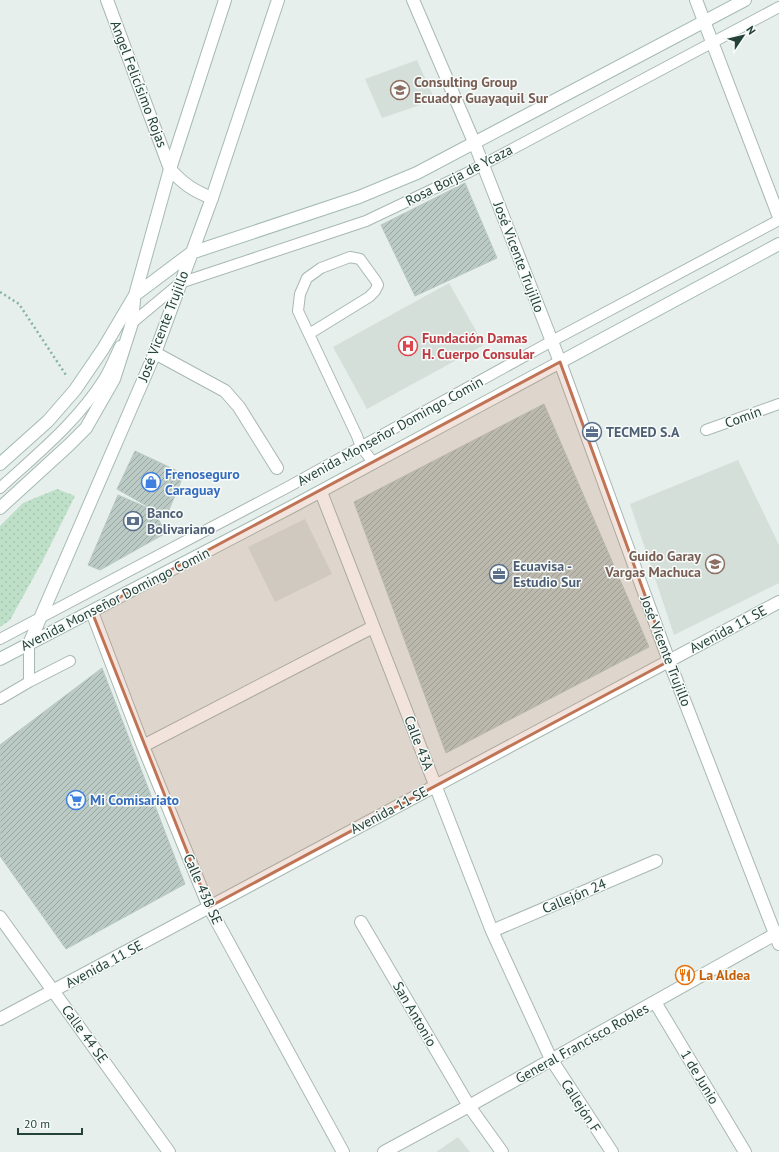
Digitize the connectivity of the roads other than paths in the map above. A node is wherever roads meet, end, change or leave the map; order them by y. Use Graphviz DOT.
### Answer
graph roads {
  1 [pos="107,0"];
  2 [pos="225,0"];
  3 [pos="278,0"];
  4 [pos="413,0"];
  5 [pos="696,0"];
  6 [pos="745,0"];
  7 [pos="779,7"];
  8 [pos="705,21"];
  9 [pos="712,42"];
  10 [pos="474,142"];
  11 [pos="482,163"];
  12 [pos="170,169"];
  13 [pos="212,198"];
  14 [pos="779,219"];
  15 [pos="779,244"];
  16 [pos="191,253"];
  17 [pos="180,283"];
  18 [pos="135,295"];
  19 [pos="132,323"];
  20 [pos="308,334"];
  21 [pos="552,341"];
  22 [pos="155,353"];
  23 [pos="560,362"];
  24 [pos="779,404"];
  25 [pos="706,430"];
  26 [pos="361,447"];
  27 [pos="374,463"];
  28 [pos="0,464"];
  29 [pos="276,468"];
  30 [pos="0,488"];
  31 [pos="321,492"];
  32 [pos="0,508"];
  33 [pos="779,602"];
  34 [pos="92,612"];
  35 [pos="40,619"];
  36 [pos="373,627"];
  37 [pos="0,639"];
  38 [pos="29,644"];
  39 [pos="0,659"];
  40 [pos="70,661"];
  41 [pos="669,661"];
  42 [pos="28,682"];
  43 [pos="0,700"];
  44 [pos="143,746"];
  45 [pos="435,786"];
  46 [pos="656,861"];
  47 [pos="209,907"];
  48 [pos="0,917"];
  49 [pos="361,922"];
  50 [pos="492,932"];
  51 [pos="778,937"];
  52 [pos="53,991"];
  53 [pos="655,1002"];
  54 [pos="0,1019"];
  55 [pos="551,1059"];
  56 [pos="469,1106"];
  57 [pos="169,1152"];
  58 [pos="343,1152"];
  59 [pos="384,1152"];
  60 [pos="502,1152"];
  61 [pos="612,1152"];
  62 [pos="746,1152"];
  1 -- 12 [label="street, Angel Felicísimo Rojas"];
  2 -- 12 [label="street"];
  3 -- 13 [label="street, José Vicente Trujillo"];
  4 -- 10 [label="street, José Vicente Trujillo"];
  5 -- 8 [label="street"];
  6 -- 8 [label="street, Rosa Borja de Ycaza"];
  7 -- 9 [label="lane, Rosa Borja de Ycaza"];
  8 -- 9 [label="street"];
  8 -- 10 [label="street, Rosa Borja de Ycaza"];
  9 -- 11 [label="lane, Rosa Borja de Ycaza"];
  9 -- 14 [label="street"];
  10 -- 11 [label="street, José Vicente Trujillo"];
  10 -- 16 [label="street, Rosa Borja de Ycaza"];
  11 -- 17 [label="lane, Rosa Borja de Ycaza"];
  11 -- 21 [label="street, José Vicente Trujillo"];
  12 -- 13 [label="street"];
  12 -- 18 [label="street"];
  13 -- 16 [label="street, José Vicente Trujillo"];
  14 -- 21 [label="lane, Avenida Monseñor Domingo Comin"];
  15 -- 23 [label="street, Avenida Monseñor Domingo Comin"];
  16 -- 17 [label="street, José Vicente Trujillo"];
  16 -- 18 [label="street, Rosa Borja de Ycaza"];
  17 -- 19 [label="lane, Rosa Borja de Ycaza"];
  17 -- 22 [label="street, José Vicente Trujillo"];
  18 -- 19 [label="street"];
  18 -- 28 [label="street"];
  19 -- 30 [label="lane"];
  19 -- 32 [label="street"];
  20 -- 20 [label="lane"];
  20 -- 26 [label="lane"];
  21 -- 23 [label="street, José Vicente Trujillo"];
  21 -- 26 [label="lane, Avenida Monseñor Domingo Comin"];
  22 -- 29 [label="street"];
  22 -- 35 [label="street, José Vicente Trujillo"];
  23 -- 27 [label="street, Avenida Monseñor Domingo Comin"];
  23 -- 41 [label="street, José Vicente Trujillo"];
  24 -- 25 [label="lane, Comín"];
  26 -- 27 [label="lane"];
  26 -- 35 [label="lane, Avenida Monseñor Domingo Comin"];
  27 -- 31 [label="street, Avenida Monseñor Domingo Comin"];
  31 -- 34 [label="street, Avenida Monseñor Domingo Comin"];
  31 -- 36 [label="street, Calle 43A"];
  33 -- 41 [label="street, Avenida 11 SE"];
  34 -- 38 [label="street, Avenida Monseñor Domingo Comin"];
  34 -- 44 [label="street, Calle 43B SE"];
  35 -- 37 [label="lane, Avenida Monseñor Domingo Comin"];
  35 -- 38 [label="street, José Vicente Trujillo"];
  36 -- 44 [label="street"];
  36 -- 45 [label="street, Calle 43A"];
  38 -- 39 [label="street, Avenida Monseñor Domingo Comin"];
  38 -- 42 [label="lane"];
  40 -- 42 [label="lane"];
  41 -- 45 [label="street, Avenida 11 SE"];
  41 -- 51 [label="street, José Vicente Trujillo"];
  42 -- 43 [label="lane"];
  44 -- 47 [label="street, Calle 43B SE"];
  45 -- 47 [label="street, Avenida 11 SE"];
  45 -- 50 [label="street, Calle 43A"];
  46 -- 50 [label="street, Callejón 24"];
  47 -- 52 [label="street, Avenida 11 SE"];
  47 -- 58 [label="street, Calle 43B SE"];
  48 -- 52 [label="street, Calle 44 SE"];
  49 -- 56 [label="street, San Antonio"];
  50 -- 55 [label="street, Calle 43A"];
  51 -- 53 [label="street, General Francisco Robles"];
  52 -- 54 [label="street, Avenida 11 SE"];
  52 -- 57 [label="street, Calle 44 SE"];
  53 -- 55 [label="street, General Francisco Robles"];
  53 -- 62 [label="street, 1 de Junio"];
  55 -- 56 [label="street, General Francisco Robles"];
  55 -- 61 [label="street, Callejón F"];
  56 -- 59 [label="street, General Francisco Robles"];
  56 -- 60 [label="street, San Antonio"];
}
